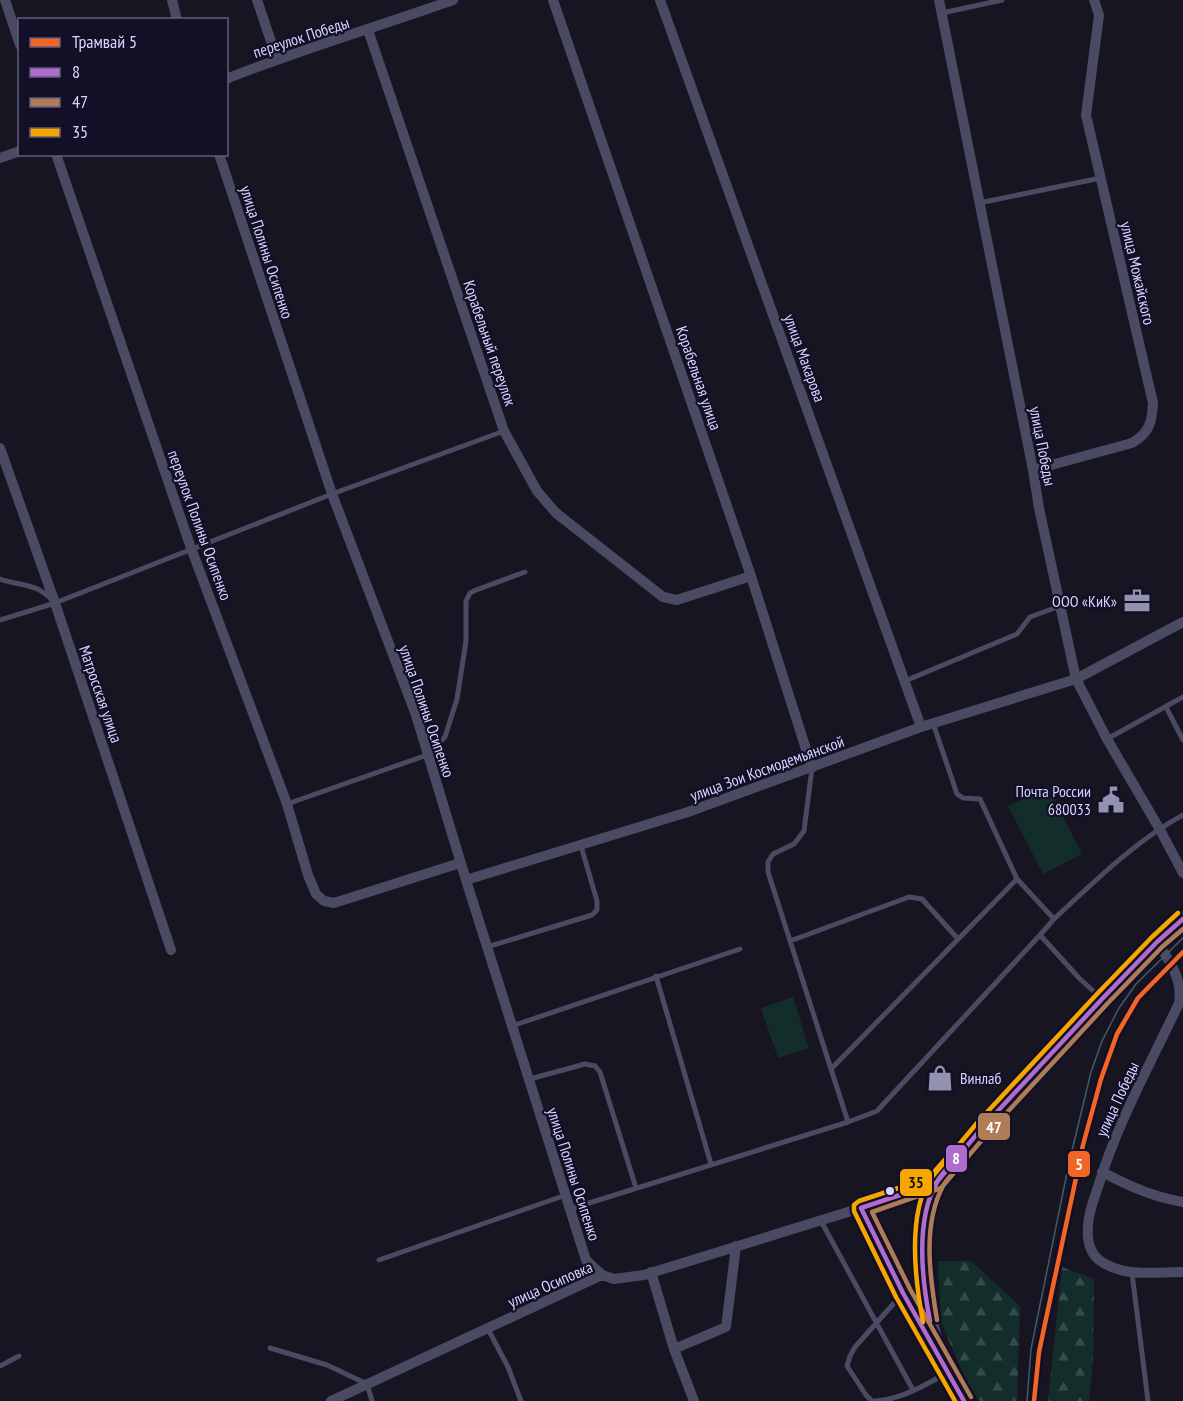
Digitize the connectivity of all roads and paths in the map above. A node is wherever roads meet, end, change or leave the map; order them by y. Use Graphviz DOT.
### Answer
graph roads {
  1 [pos="5,0"];
  2 [pos="172,0"];
  3 [pos="257,0"];
  4 [pos="453,0"];
  5 [pos="553,0"];
  6 [pos="660,0"];
  7 [pos="939,0"];
  8 [pos="1002,0"];
  9 [pos="1094,0"];
  10 [pos="942,14"];
  11 [pos="176,18"];
  12 [pos="368,30"];
  13 [pos="18,39"];
  14 [pos="277,59"];
  15 [pos="228,78"];
  16 [pos="18,153"];
  17 [pos="57,156"];
  18 [pos="220,156"];
  19 [pos="0,158"];
  20 [pos="1101,178"];
  21 [pos="979,202"];
  22 [pos="504,431"];
  23 [pos="0,448"];
  24 [pos="1033,470"];
  25 [pos="332,494"];
  26 [pos="191,548"];
  27 [pos="525,572"];
  28 [pos="751,576"];
  29 [pos="0,579"];
  30 [pos="55,603"];
  31 [pos="1060,606"];
  32 [pos="0,620"];
  33 [pos="1183,622"];
  34 [pos="1076,679"];
  35 [pos="905,681"];
  36 [pos="1183,697"];
  37 [pos="1166,707"];
  38 [pos="933,723"];
  39 [pos="921,727"];
  40 [pos="1107,739"];
  41 [pos="1183,740"];
  42 [pos="427,755"];
  43 [pos="812,768"];
  44 [pos="287,804"];
  45 [pos="1183,815"];
  46 [pos="1159,828"];
  47 [pos="581,846"];
  48 [pos="460,863"];
  49 [pos="1183,873"];
  50 [pos="1017,879"];
  51 [pos="466,880"];
  52 [pos="1054,919"];
  53 [pos="1183,919"];
  54 [pos="1040,935"];
  55 [pos="958,939"];
  56 [pos="790,941"];
  57 [pos="1157,942"];
  58 [pos="487,947"];
  59 [pos="740,949"];
  60 [pos="171,950"];
  61 [pos="656,976"];
  62 [pos="1182,986"];
  63 [pos="1102,999"];
  64 [pos="512,1026"];
  65 [pos="831,1069"];
  66 [pos="528,1080"];
  67 [pos="848,1122"];
  68 [pos="711,1164"];
  69 [pos="1102,1172"];
  70 [pos="936,1183"];
  71 [pos="636,1188"];
  72 [pos="566,1195"];
  73 [pos="1183,1202"];
  74 [pos="861,1208"];
  75 [pos="570,1209"];
  76 [pos="821,1221"];
  77 [pos="736,1246"];
  78 [pos="379,1260"];
  79 [pos="651,1272"];
  80 [pos="1183,1272"];
  81 [pos="1132,1273"];
  82 [pos="602,1275"];
  83 [pos="903,1293"];
  84 [pos="876,1323"];
  85 [pos="488,1329"];
  86 [pos="270,1348"];
  87 [pos="674,1349"];
  88 [pos="18,1356"];
  89 [pos="939,1357"];
  90 [pos="0,1366"];
  91 [pos="948,1372"];
  92 [pos="367,1384"];
  93 [pos="913,1390"];
  94 [pos="331,1401"];
  95 [pos="372,1401"];
  96 [pos="521,1401"];
  97 [pos="694,1401"];
  98 [pos="873,1401"];
  99 [pos="964,1401"];
  100 [pos="1148,1401"];
  1 -- 13 [label="street"];
  2 -- 11 [label="street"];
  3 -- 14 [label="street"];
  4 -- 12 [label="street, переулок Победы"];
  5 -- 28 [label="street, Корабельная улица"];
  6 -- 35 [label="street, улица Макарова"];
  7 -- 10 [label="street, улица Победы"];
  8 -- 10 [label="lane"];
  9 -- 20 [label="street, улица Можайского"];
  10 -- 21 [label="street, улица Победы"];
  12 -- 14 [label="street, переулок Победы"];
  12 -- 22 [label="street, Корабельный переулок"];
  14 -- 15 [label="street, переулок Победы"];
  16 -- 19 [label="street"];
  17 -- 26 [label="street, переулок Полины Осипенко"];
  18 -- 25 [label="street, улица Полины Осипенко"];
  20 -- 21 [label="lane"];
  20 -- 24 [label="street, улица Можайского"];
  21 -- 24 [label="street, улица Победы"];
  22 -- 25 [label="lane"];
  22 -- 28 [label="street, Корабельный переулок"];
  23 -- 30 [label="street, Матросская улица"];
  24 -- 31 [label="street, улица Победы"];
  25 -- 26 [label="lane"];
  25 -- 42 [label="street, улица Полины Осипенко"];
  26 -- 30 [label="lane"];
  26 -- 44 [label="street, переулок Полины Осипенко"];
  27 -- 42 [label="lane"];
  28 -- 43 [label="street, Корабельная улица"];
  29 -- 30 [label="lane"];
  30 -- 32 [label="lane"];
  30 -- 60 [label="street, Матросская улица"];
  31 -- 34 [label="street, улица Победы"];
  31 -- 35 [label="lane"];
  33 -- 34 [label="street, улица Зои Космодемьянской"];
  34 -- 38 [label="street, улица Зои Космодемьянской"];
  34 -- 40 [label="street, улица Победы"];
  35 -- 39 [label="street, улица Макарова"];
  36 -- 37 [label="lane"];
  37 -- 40 [label="lane"];
  37 -- 41 [label="lane"];
  38 -- 39 [label="street, улица Зои Космодемьянской"];
  38 -- 50 [label="lane"];
  39 -- 43 [label="street, улица Зои Космодемьянской"];
  40 -- 46 [label="street, улица Победы"];
  42 -- 44 [label="lane"];
  42 -- 48 [label="street, улица Полины Осипенко"];
  43 -- 47 [label="street, улица Зои Космодемьянской"];
  43 -- 56 [label="lane"];
  44 -- 48 [label="street, переулок Полины Осипенко"];
  45 -- 46 [label="lane"];
  46 -- 49 [label="street, улица Победы"];
  46 -- 52 [label="lane"];
  47 -- 51 [label="street, улица Зои Космодемьянской"];
  47 -- 58 [label="lane"];
  48 -- 51 [label="street, улица Полины Осипенко"];
  50 -- 52 [label="lane"];
  50 -- 55 [label="lane"];
  51 -- 58 [label="street, улица Полины Осипенко"];
  52 -- 54 [label="lane"];
  53 -- 57 [label="main road"];
  54 -- 63 [label="lane"];
  54 -- 67 [label="lane"];
  55 -- 56 [label="lane"];
  55 -- 65 [label="lane"];
  56 -- 65 [label="lane"];
  57 -- 62 [label="street, улица Победы"];
  57 -- 63 [label="main road"];
  58 -- 64 [label="street, улица Полины Осипенко"];
  59 -- 61 [label="lane"];
  61 -- 64 [label="lane"];
  61 -- 68 [label="lane"];
  62 -- 69 [label="street, улица Победы"];
  63 -- 70 [label="main road"];
  64 -- 66 [label="street, улица Полины Осипенко"];
  65 -- 67 [label="lane"];
  66 -- 71 [label="lane"];
  66 -- 72 [label="street, улица Полины Осипенко"];
  67 -- 68 [label="lane"];
  68 -- 71 [label="lane"];
  69 -- 73 [label="street"];
  69 -- 81 [label="street, улица Победы"];
  70 -- 74 [label="street, улица Осиповка"];
  70 -- 89 [label="main road"];
  71 -- 75 [label="lane"];
  72 -- 75 [label="street, улица Полины Осипенко"];
  72 -- 78 [label="lane"];
  74 -- 76 [label="street, улица Осиповка"];
  74 -- 83 [label="street"];
  75 -- 82 [label="street, улица Полины Осипенко"];
  76 -- 77 [label="street, улица Осиповка"];
  76 -- 84 [label="lane"];
  77 -- 79 [label="street, улица Осиповка"];
  77 -- 87 [label="street"];
  79 -- 82 [label="street, улица Осиповка"];
  79 -- 87 [label="street"];
  80 -- 81 [label="street, улица Победы"];
  81 -- 100 [label="lane"];
  82 -- 85 [label="street, улица Осиповка"];
  83 -- 84 [label="lane"];
  83 -- 89 [label="street"];
  84 -- 93 [label="lane"];
  84 -- 98 [label="lane"];
  85 -- 92 [label="street, улица Осиповка"];
  85 -- 96 [label="lane"];
  86 -- 92 [label="lane"];
  87 -- 97 [label="street"];
  88 -- 90 [label="lane"];
  89 -- 91 [label="main road"];
  91 -- 93 [label="lane"];
  91 -- 99 [label="main road"];
  92 -- 94 [label="street, улица Осиповка"];
  92 -- 95 [label="lane"];
  93 -- 98 [label="lane"];
}
